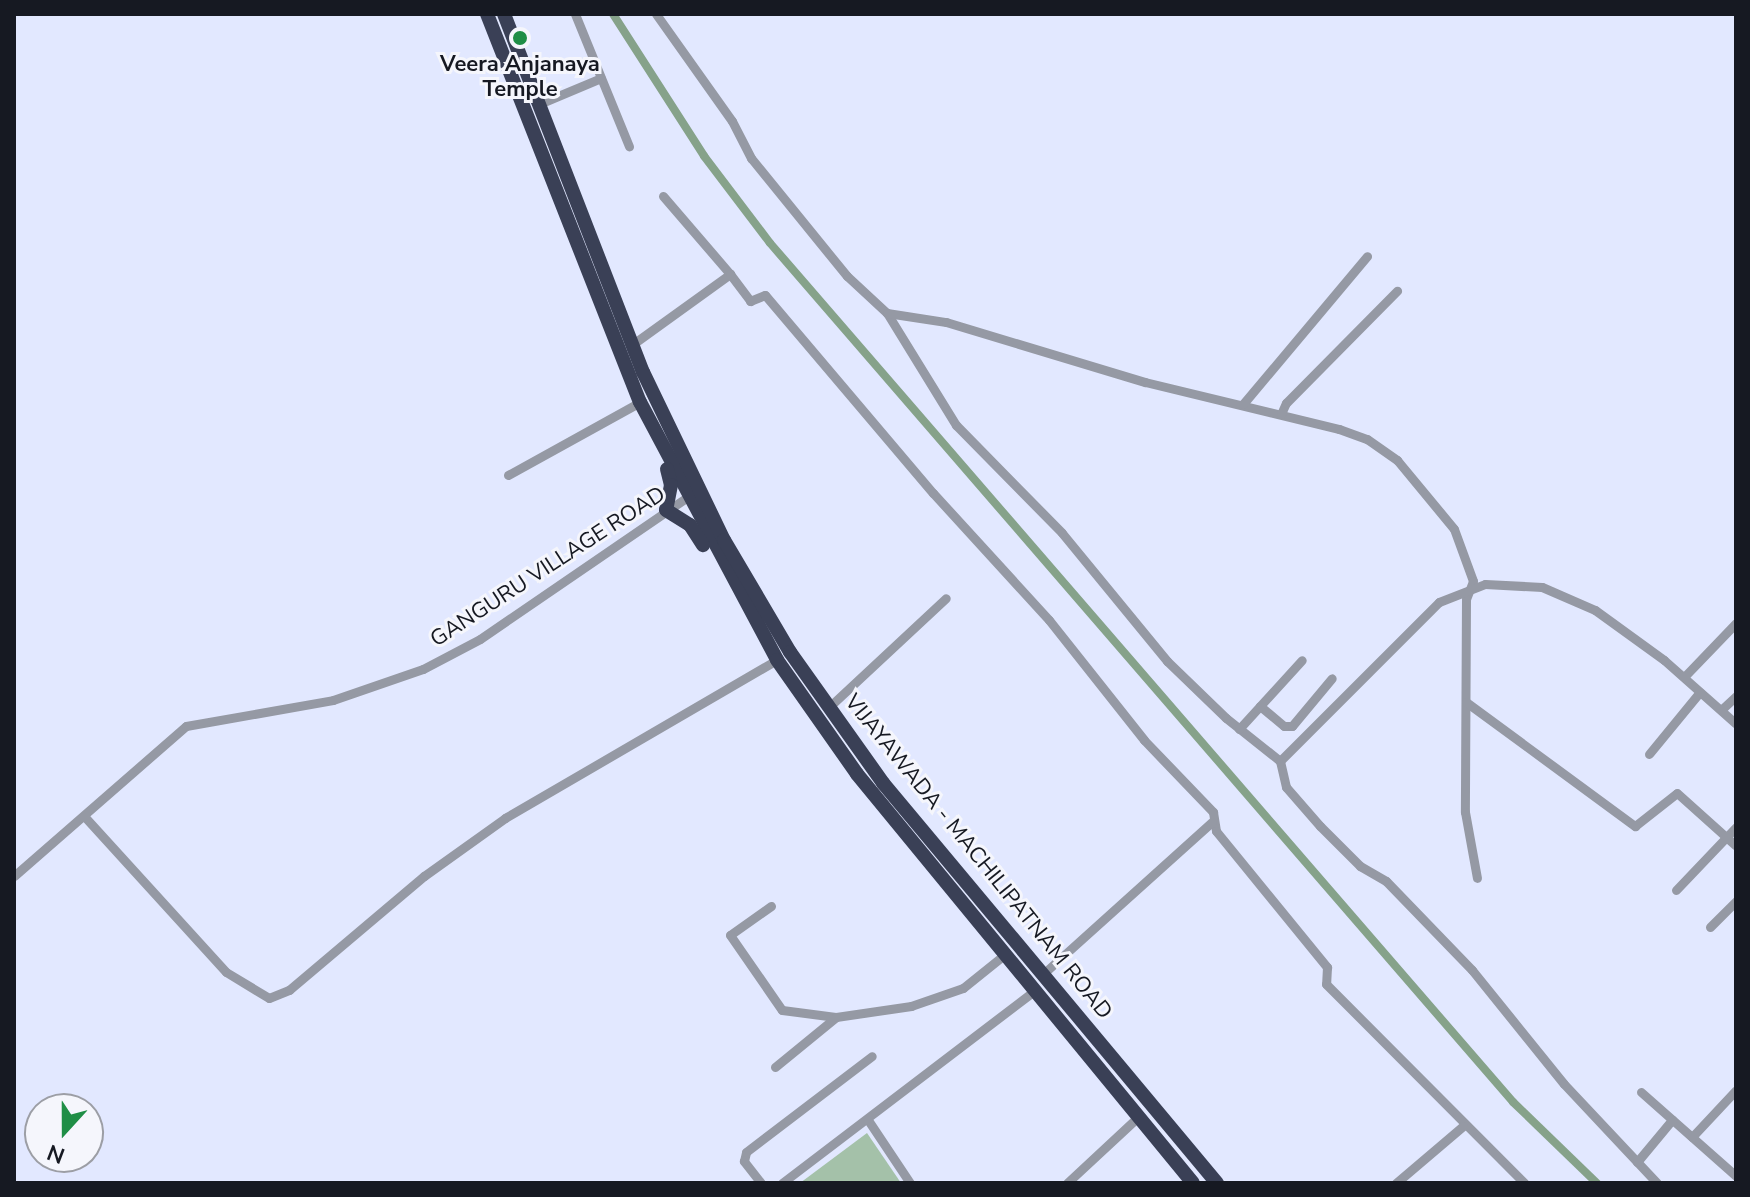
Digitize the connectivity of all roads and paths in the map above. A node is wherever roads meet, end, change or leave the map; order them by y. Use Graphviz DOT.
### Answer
graph roads {
  1 [pos="487,14"];
  2 [pos="504,14"];
  3 [pos="575,14"];
  4 [pos="656,14"];
  5 [pos="601,78"];
  6 [pos="539,104"];
  7 [pos="629,146"];
  8 [pos="663,196"];
  9 [pos="1367,256"];
  10 [pos="730,274"];
  11 [pos="1397,291"];
  12 [pos="887,313"];
  13 [pos="633,344"];
  14 [pos="648,383"];
  15 [pos="640,402"];
  16 [pos="1243,404"];
  17 [pos="1281,414"];
  18 [pos="647,416"];
  19 [pos="508,475"];
  20 [pos="687,497"];
  21 [pos="666,510"];
  22 [pos="1473,586"];
  23 [pos="946,598"];
  24 [pos="742,600"];
  25 [pos="1734,629"];
  26 [pos="777,660"];
  27 [pos="1302,660"];
  28 [pos="1684,677"];
  29 [pos="1332,678"];
  30 [pos="1700,692"];
  31 [pos="1736,696"];
  32 [pos="1466,702"];
  33 [pos="1260,706"];
  34 [pos="828,708"];
  35 [pos="1721,710"];
  36 [pos="1736,724"];
  37 [pos="1239,729"];
  38 [pos="1649,754"];
  39 [pos="1280,761"];
  40 [pos="84,816"];
  41 [pos="1212,822"];
  42 [pos="1736,827"];
  43 [pos="1726,837"];
  44 [pos="1736,846"];
  45 [pos="14,876"];
  46 [pos="1477,878"];
  47 [pos="1676,890"];
  48 [pos="1736,901"];
  49 [pos="771,906"];
  50 [pos="1710,927"];
  51 [pos="1003,956"];
  52 [pos="1043,974"];
  53 [pos="1033,992"];
  54 [pos="836,1017"];
  55 [pos="872,1056"];
  56 [pos="775,1067"];
  57 [pos="1736,1090"];
  58 [pos="1641,1092"];
  59 [pos="1137,1118"];
  60 [pos="868,1120"];
  61 [pos="1672,1120"];
  62 [pos="1463,1126"];
  63 [pos="1692,1137"];
  64 [pos="1637,1162"];
  65 [pos="1734,1169"];
  66 [pos="761,1183"];
  67 [pos="782,1183"];
  68 [pos="910,1183"];
  69 [pos="1067,1183"];
  70 [pos="1193,1183"];
  71 [pos="1217,1183"];
  72 [pos="1396,1183"];
  73 [pos="1524,1183"];
  74 [pos="1657,1183"];
  1 -- 15 [label="highway, VIJAYAWADA - MACHILIPATNAM ROAD"];
  2 -- 6 [label="highway, VIJAYAWADA - MACHILIPATNAM ROAD"];
  3 -- 5 [label="street"];
  4 -- 12 [label="street"];
  5 -- 6 [label="street"];
  5 -- 7 [label="street"];
  6 -- 13 [label="highway, VIJAYAWADA - MACHILIPATNAM ROAD"];
  8 -- 10 [label="street"];
  9 -- 16 [label="street"];
  10 -- 13 [label="street"];
  10 -- 41 [label="street"];
  11 -- 17 [label="street"];
  12 -- 16 [label="street"];
  12 -- 37 [label="street"];
  13 -- 14 [label="highway, VIJAYAWADA - MACHILIPATNAM ROAD"];
  14 -- 20 [label="highway"];
  14 -- 34 [label="highway, VIJAYAWADA - MACHILIPATNAM ROAD"];
  15 -- 18 [label="highway, VIJAYAWADA - MACHILIPATNAM ROAD"];
  15 -- 19 [label="street"];
  16 -- 17 [label="street"];
  17 -- 22 [label="street"];
  18 -- 20 [label="highway, VIJAYAWADA - MACHILIPATNAM ROAD"];
  18 -- 21 [label="highway"];
  20 -- 21 [label="street, GANGURU VILLAGE ROAD"];
  20 -- 24 [label="highway, VIJAYAWADA - MACHILIPATNAM ROAD"];
  21 -- 24 [label="highway"];
  21 -- 40 [label="street, GANGURU VILLAGE ROAD"];
  22 -- 28 [label="street"];
  22 -- 32 [label="street"];
  22 -- 39 [label="street"];
  23 -- 34 [label="street"];
  24 -- 26 [label="highway, VIJAYAWADA - MACHILIPATNAM ROAD"];
  25 -- 28 [label="street"];
  26 -- 40 [label="street"];
  26 -- 51 [label="highway, VIJAYAWADA - MACHILIPATNAM ROAD"];
  27 -- 33 [label="street"];
  28 -- 30 [label="street"];
  29 -- 33 [label="street"];
  30 -- 35 [label="street"];
  30 -- 38 [label="street"];
  31 -- 35 [label="street"];
  32 -- 43 [label="street"];
  32 -- 46 [label="street"];
  33 -- 37 [label="street"];
  34 -- 52 [label="highway, VIJAYAWADA - MACHILIPATNAM ROAD"];
  35 -- 36 [label="street"];
  37 -- 39 [label="street"];
  39 -- 64 [label="street"];
  40 -- 45 [label="street, GANGURU VILLAGE ROAD"];
  41 -- 52 [label="street"];
  41 -- 62 [label="street"];
  42 -- 43 [label="street"];
  43 -- 44 [label="street"];
  43 -- 47 [label="street"];
  48 -- 50 [label="street"];
  49 -- 54 [label="street"];
  51 -- 53 [label="highway, VIJAYAWADA - MACHILIPATNAM ROAD"];
  51 -- 54 [label="street"];
  52 -- 71 [label="highway, VIJAYAWADA - MACHILIPATNAM ROAD"];
  53 -- 59 [label="highway, VIJAYAWADA - MACHILIPATNAM ROAD"];
  53 -- 60 [label="street"];
  54 -- 56 [label="street"];
  55 -- 66 [label="street"];
  57 -- 63 [label="street"];
  58 -- 61 [label="street"];
  59 -- 69 [label="street"];
  59 -- 70 [label="highway, VIJAYAWADA - MACHILIPATNAM ROAD"];
  60 -- 67 [label="street"];
  60 -- 68 [label="street"];
  61 -- 63 [label="street"];
  61 -- 64 [label="street"];
  62 -- 72 [label="street"];
  62 -- 73 [label="street"];
  63 -- 65 [label="street"];
  64 -- 74 [label="street"];
}
